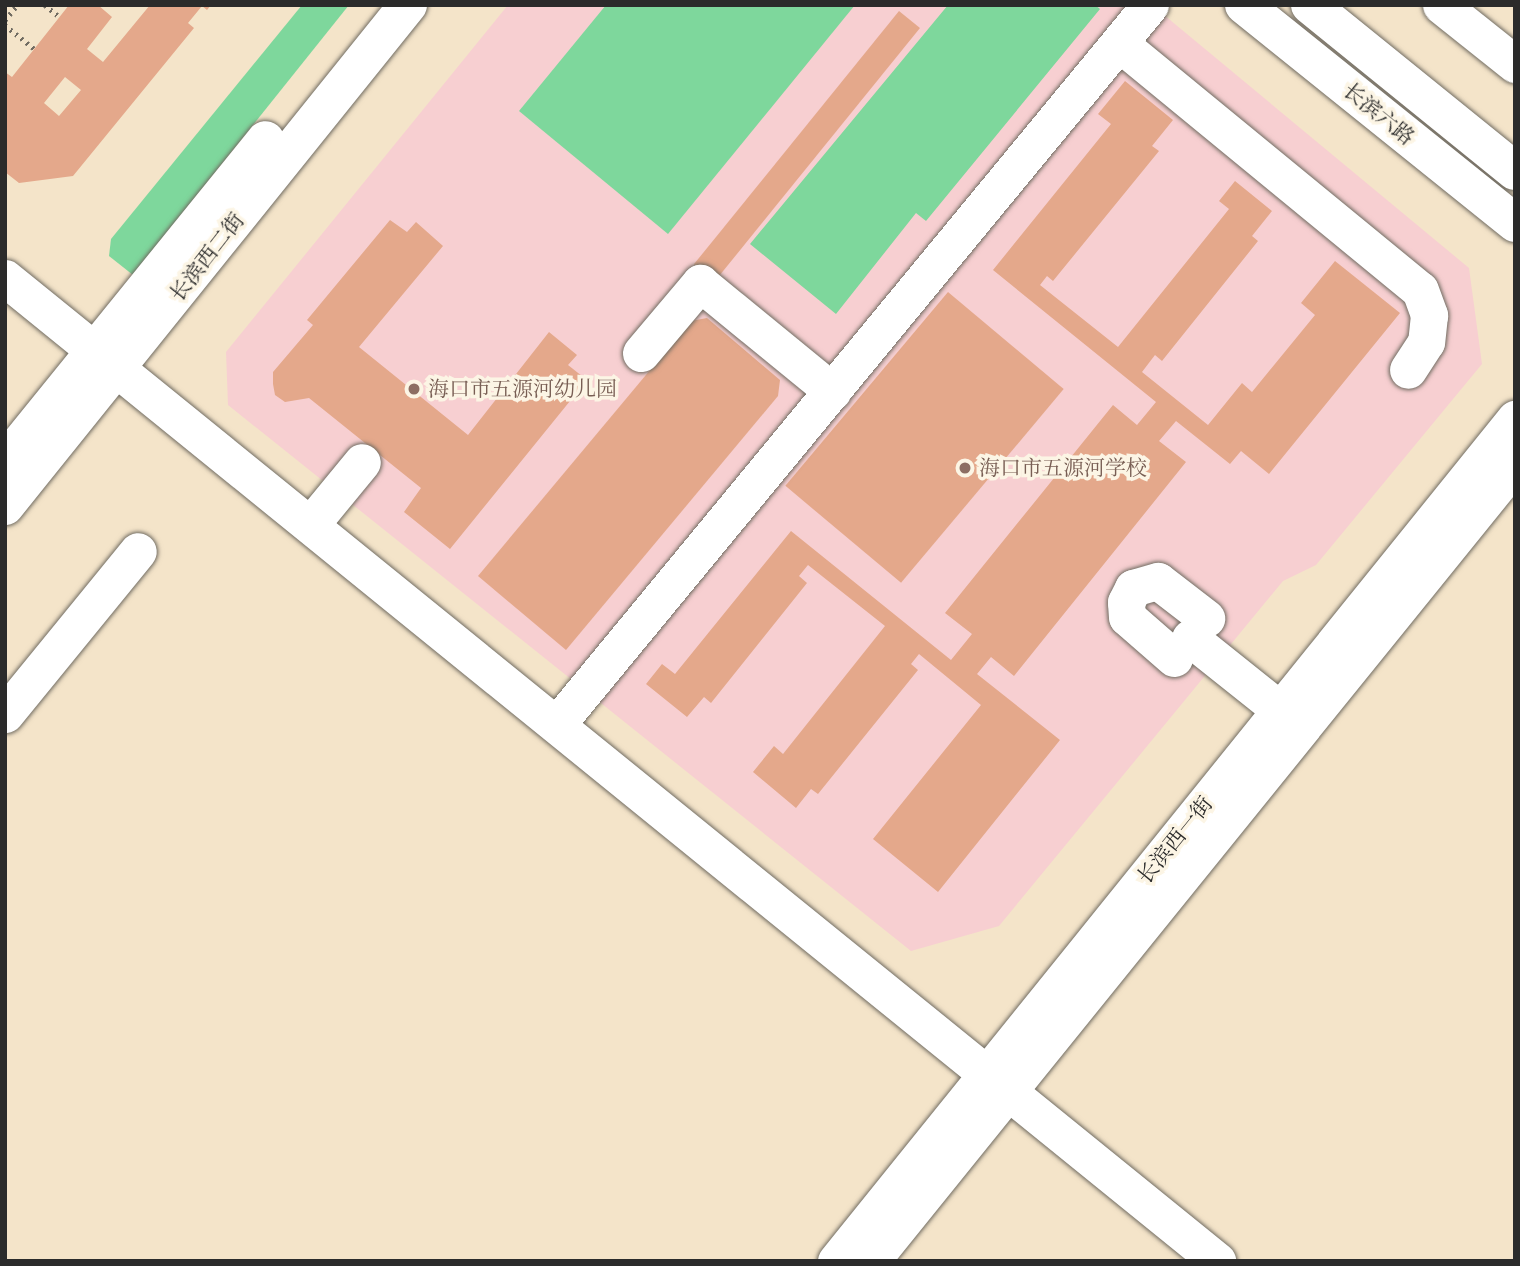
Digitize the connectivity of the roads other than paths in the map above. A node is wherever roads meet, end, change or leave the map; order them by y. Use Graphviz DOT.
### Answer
graph roads {
  1 [pos="374,5"];
  2 [pos="408,5"];
  3 [pos="1150,5"];
  4 [pos="1244,5"];
  5 [pos="1310,5"];
  6 [pos="1441,5"];
  7 [pos="1119,43"];
  8 [pos="1515,64"];
  9 [pos="1515,171"];
  10 [pos="1515,223"];
  11 [pos="5,278"];
  12 [pos="641,353"];
  13 [pos="106,359"];
  14 [pos="1408,370"];
  15 [pos="832,391"];
  16 [pos="1515,419"];
  17 [pos="5,462"];
  18 [pos="362,462"];
  19 [pos="1515,464"];
  20 [pos="5,506"];
  21 [pos="311,524"];
  22 [pos="138,551"];
  23 [pos="1190,637"];
  24 [pos="1279,709"];
  25 [pos="5,714"];
  26 [pos="557,724"];
  27 [pos="998,1082"];
  28 [pos="836,1261"];
  29 [pos="871,1261"];
  30 [pos="1217,1261"];
  1 -- 13 [label="main road, 长滨西二街"];
  2 -- 13 [label="main road, 长滨西二街"];
  3 -- 7 [label="street"];
  4 -- 10 [label="main road, 长滨六路"];
  5 -- 9 [label="main road, 长滨六路"];
  6 -- 8 [label="street"];
  7 -- 14 [label="street"];
  7 -- 15 [label="street"];
  11 -- 13 [label="street"];
  12 -- 15 [label="street"];
  13 -- 17 [label="main road, 长滨西二街"];
  13 -- 20 [label="main road, 长滨西二街"];
  13 -- 21 [label="street"];
  15 -- 26 [label="street"];
  16 -- 24 [label="street, 长滨西一街"];
  18 -- 21 [label="street"];
  19 -- 27 [label="street, 长滨西一街"];
  21 -- 26 [label="street"];
  22 -- 25 [label="street"];
  23 -- 24 [label="street"];
  24 -- 27 [label="street, 长滨西一街"];
  26 -- 27 [label="street"];
  27 -- 28 [label="street, 长滨西一街"];
  27 -- 29 [label="street, 长滨西一街"];
  27 -- 30 [label="street"];
}
